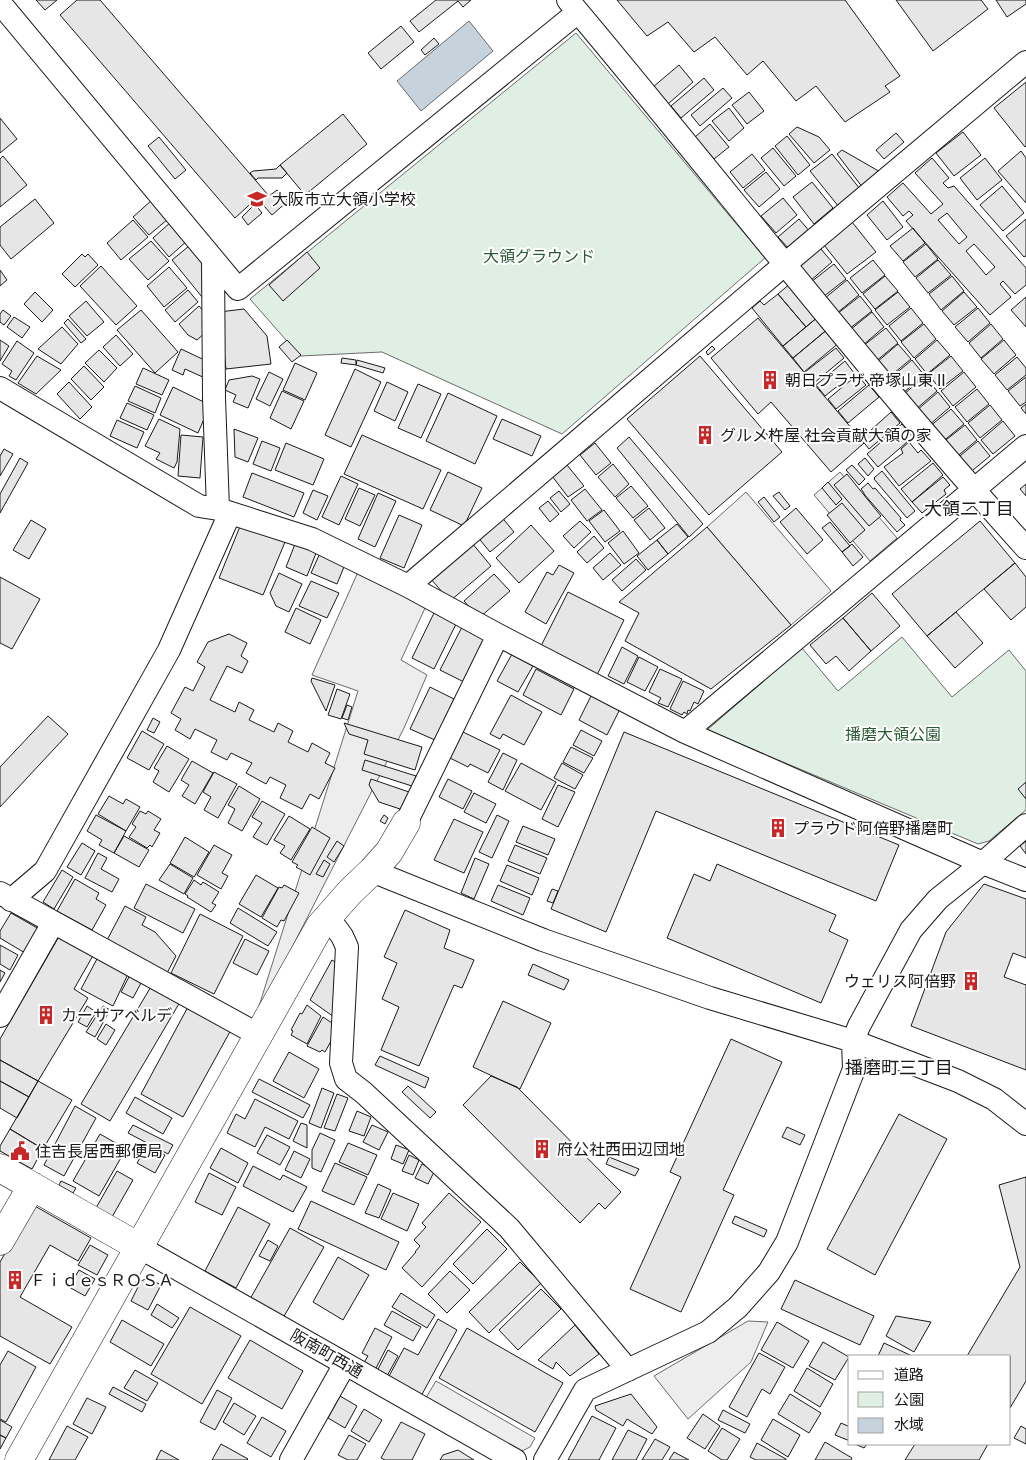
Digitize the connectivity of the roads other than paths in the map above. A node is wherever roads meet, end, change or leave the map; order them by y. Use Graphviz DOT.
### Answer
graph roads {
  1 [pos="0,3"];
  2 [pos="573,6"];
  3 [pos="1026,62"];
  4 [pos="212,259"];
  5 [pos="784,265"];
  6 [pos="0,388"];
  7 [pos="1026,446"];
  8 [pos="974,491"];
  9 [pos="224,511"];
  10 [pos="1026,548"];
  11 [pos="408,586"];
  12 [pos="498,635"];
  13 [pos="685,732"];
  14 [pos="406,823"];
  15 [pos="1026,825"];
  16 [pos="983,864"];
  17 [pos="372,871"];
  18 [pos="1026,880"];
  19 [pos="6,896"];
  20 [pos="328,917"];
  21 [pos="54,923"];
  22 [pos="0,1016"];
  23 [pos="259,1035"];
  24 [pos="853,1041"];
  25 [pos="1026,1124"];
  26 [pos="0,1168"];
  27 [pos="32,1186"];
  28 [pos="0,1241"];
  29 [pos="139,1247"];
  30 [pos="345,1364"];
  31 [pos="628,1370"];
  32 [pos="19,1460"];
  33 [pos="291,1460"];
  34 [pos="515,1460"];
  35 [pos="545,1460"];
  1 -- 4 [label="street"];
  2 -- 4 [label="street"];
  2 -- 5 [label="street"];
  3 -- 5 [label="street"];
  4 -- 9 [label="street"];
  5 -- 8 [label="street"];
  5 -- 11 [label="street"];
  6 -- 9 [label="street"];
  7 -- 8 [label="street"];
  8 -- 10 [label="street"];
  8 -- 13 [label="street"];
  9 -- 11 [label="street"];
  9 -- 19 [label="street"];
  11 -- 12 [label="street"];
  12 -- 13 [label="street"];
  12 -- 14 [label="street"];
  13 -- 16 [label="street"];
  14 -- 17 [label="street"];
  15 -- 16 [label="street"];
  16 -- 18 [label="street"];
  16 -- 24 [label="street"];
  17 -- 20 [label="street"];
  17 -- 24 [label="street"];
  19 -- 21 [label="street"];
  20 -- 23 [label="street"];
  20 -- 31 [label="street"];
  21 -- 22 [label="street"];
  21 -- 23 [label="street"];
  23 -- 29 [label="street"];
  24 -- 25 [label="street"];
  24 -- 31 [label="street"];
  26 -- 27 [label="street"];
  27 -- 28 [label="street"];
  27 -- 29 [label="street"];
  29 -- 30 [label="street, 阪南町西通"];
  29 -- 32 [label="street"];
  30 -- 33 [label="street"];
  30 -- 34 [label="street, 阪南町西通"];
  31 -- 35 [label="street"];
}
